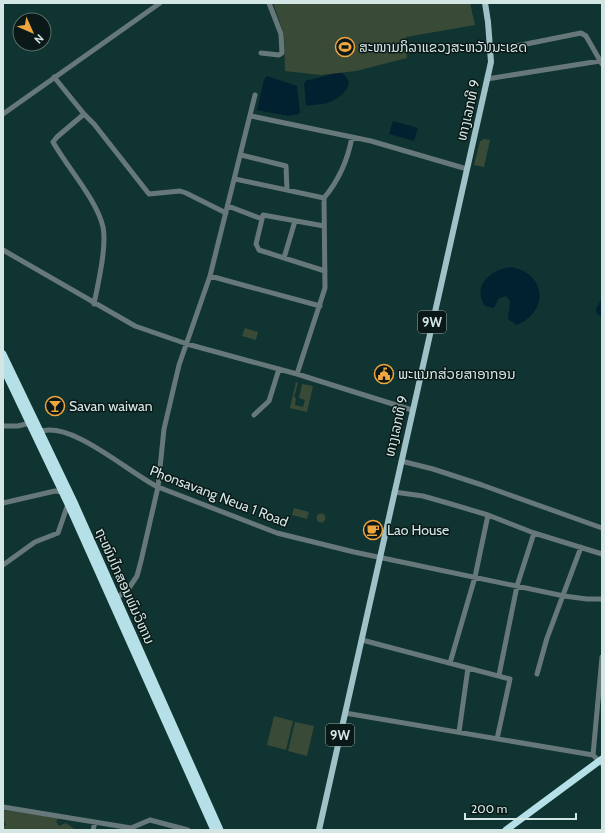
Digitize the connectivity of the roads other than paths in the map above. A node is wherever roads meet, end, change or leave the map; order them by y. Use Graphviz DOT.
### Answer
graph roads {
  1 [pos="160,3"];
  2 [pos="269,3"];
  3 [pos="484,3"];
  4 [pos="491,51"];
  5 [pos="261,53"];
  6 [pos="601,62"];
  7 [pos="54,77"];
  8 [pos="487,79"];
  9 [pos="255,95"];
  10 [pos="3,114"];
  11 [pos="84,114"];
  12 [pos="251,116"];
  13 [pos="352,137"];
  14 [pos="241,155"];
  15 [pos="467,169"];
  16 [pos="235,179"];
  17 [pos="287,190"];
  18 [pos="324,198"];
  19 [pos="228,206"];
  20 [pos="226,213"];
  21 [pos="262,219"];
  22 [pos="295,221"];
  23 [pos="324,226"];
  24 [pos="3,250"];
  25 [pos="284,258"];
  26 [pos="325,271"];
  27 [pos="210,276"];
  28 [pos="94,304"];
  29 [pos="320,306"];
  30 [pos="187,344"];
  31 [pos="3,354"];
  32 [pos="3,368"];
  33 [pos="279,369"];
  34 [pos="297,374"];
  35 [pos="412,410"];
  36 [pos="254,415"];
  37 [pos="30,423"];
  38 [pos="3,426"];
  39 [pos="38,432"];
  40 [pos="400,462"];
  41 [pos="158,488"];
  42 [pos="62,492"];
  43 [pos="394,492"];
  44 [pos="3,503"];
  45 [pos="68,504"];
  46 [pos="488,515"];
  47 [pos="602,528"];
  48 [pos="534,533"];
  49 [pos="581,547"];
  50 [pos="602,554"];
  51 [pos="381,557"];
  52 [pos="3,565"];
  53 [pos="475,577"];
  54 [pos="517,586"];
  55 [pos="564,596"];
  56 [pos="117,598"];
  57 [pos="602,599"];
  58 [pos="362,640"];
  59 [pos="602,657"];
  60 [pos="450,663"];
  61 [pos="468,668"];
  62 [pos="537,674"];
  63 [pos="499,676"];
  64 [pos="345,713"];
  65 [pos="459,732"];
  66 [pos="498,739"];
  67 [pos="593,755"];
  68 [pos="601,762"];
  69 [pos="3,807"];
  70 [pos="95,822"];
  71 [pos="93,830"];
  72 [pos="188,830"];
  73 [pos="214,830"];
  74 [pos="220,830"];
  75 [pos="319,830"];
  76 [pos="506,830"];
  1 -- 7 [label="street"];
  2 -- 5 [label="street"];
  3 -- 4 [label="main road, ທາງເລກທີ 9 / 9W"];
  4 -- 6 [label="street"];
  4 -- 8 [label="main road, ທາງເລກທີ 9 / 9W"];
  6 -- 8 [label="street"];
  7 -- 10 [label="street"];
  7 -- 11 [label="street"];
  8 -- 15 [label="main road, ທາງເລກທີ 9 / 9W"];
  9 -- 12 [label="street"];
  11 -- 20 [label="street"];
  11 -- 28 [label="street"];
  12 -- 13 [label="street"];
  12 -- 14 [label="street"];
  13 -- 15 [label="street"];
  13 -- 18 [label="street"];
  14 -- 16 [label="street"];
  14 -- 17 [label="street"];
  15 -- 35 [label="main road, ທາງເລກທີ 9 / 9W"];
  16 -- 17 [label="street"];
  16 -- 19 [label="street"];
  17 -- 18 [label="street"];
  18 -- 23 [label="street"];
  19 -- 20 [label="street"];
  19 -- 21 [label="street"];
  20 -- 27 [label="street"];
  21 -- 22 [label="street"];
  21 -- 25 [label="street"];
  22 -- 23 [label="street"];
  22 -- 25 [label="street"];
  23 -- 26 [label="street"];
  24 -- 28 [label="street"];
  25 -- 26 [label="street"];
  26 -- 29 [label="street"];
  27 -- 29 [label="street"];
  27 -- 30 [label="street"];
  28 -- 30 [label="street"];
  29 -- 34 [label="street"];
  30 -- 33 [label="street"];
  30 -- 41 [label="street"];
  31 -- 39 [label="highway, ຖະໜົນໄກສອນພົມວິຫານ"];
  32 -- 37 [label="highway, ຖະໜົນໄກສອນພົມວິຫານ"];
  33 -- 34 [label="street"];
  33 -- 36 [label="street"];
  34 -- 35 [label="street"];
  35 -- 40 [label="main road, ທາງເລກທີ 9 / 9W"];
  37 -- 38 [label="street"];
  37 -- 39 [label="highway, ຖະໜົນໄກສອນພົມວິຫານ"];
  39 -- 41 [label="street, Phonsavang Neua 1 Road"];
  39 -- 42 [label="highway, ຖະໜົນໄກສອນພົມວິຫານ"];
  39 -- 56 [label="highway, ຖະໜົນໄກສອນພົມວິຫານ"];
  40 -- 43 [label="main road, ທາງເລກທີ 9 / 9W"];
  40 -- 47 [label="street"];
  41 -- 51 [label="street, Phonsavang Neua 1 Road"];
  41 -- 56 [label="street"];
  42 -- 44 [label="street"];
  42 -- 45 [label="highway, ຖະໜົນໄກສອນພົມວິຫານ"];
  43 -- 46 [label="street"];
  43 -- 51 [label="main road, ທາງເລກທີ 9 / 9W"];
  45 -- 52 [label="street"];
  45 -- 73 [label="highway, ຖະໜົນໄກສອນພົມວິຫານ"];
  46 -- 48 [label="street"];
  46 -- 53 [label="street"];
  48 -- 49 [label="street"];
  48 -- 54 [label="street"];
  49 -- 50 [label="street"];
  49 -- 55 [label="street"];
  51 -- 53 [label="street, Phonsavang Neua 1 Road"];
  51 -- 58 [label="main road, ທາງເລກທີ 9 / 9W"];
  53 -- 54 [label="street, Phonsavang Neua 1 Road"];
  53 -- 60 [label="street"];
  54 -- 55 [label="street, Phonsavang Neua 1 Road"];
  54 -- 63 [label="street"];
  55 -- 57 [label="street, Phonsavang Neua 1 Road"];
  55 -- 62 [label="street"];
  56 -- 74 [label="highway, ຖະໜົນໄກສອນພົມວິຫານ"];
  58 -- 60 [label="street"];
  58 -- 64 [label="main road, ທາງເລກທີ 9 / 9W"];
  59 -- 67 [label="street"];
  60 -- 61 [label="street"];
  61 -- 63 [label="street"];
  61 -- 65 [label="street"];
  63 -- 66 [label="street"];
  64 -- 65 [label="street"];
  64 -- 75 [label="main road, ທາງເລກທີ 9 / 9W"];
  65 -- 66 [label="street"];
  66 -- 67 [label="street"];
  67 -- 68 [label="street"];
  68 -- 76 [label="highway"];
  69 -- 70 [label="street"];
  70 -- 71 [label="street"];
  70 -- 72 [label="street"];
}
